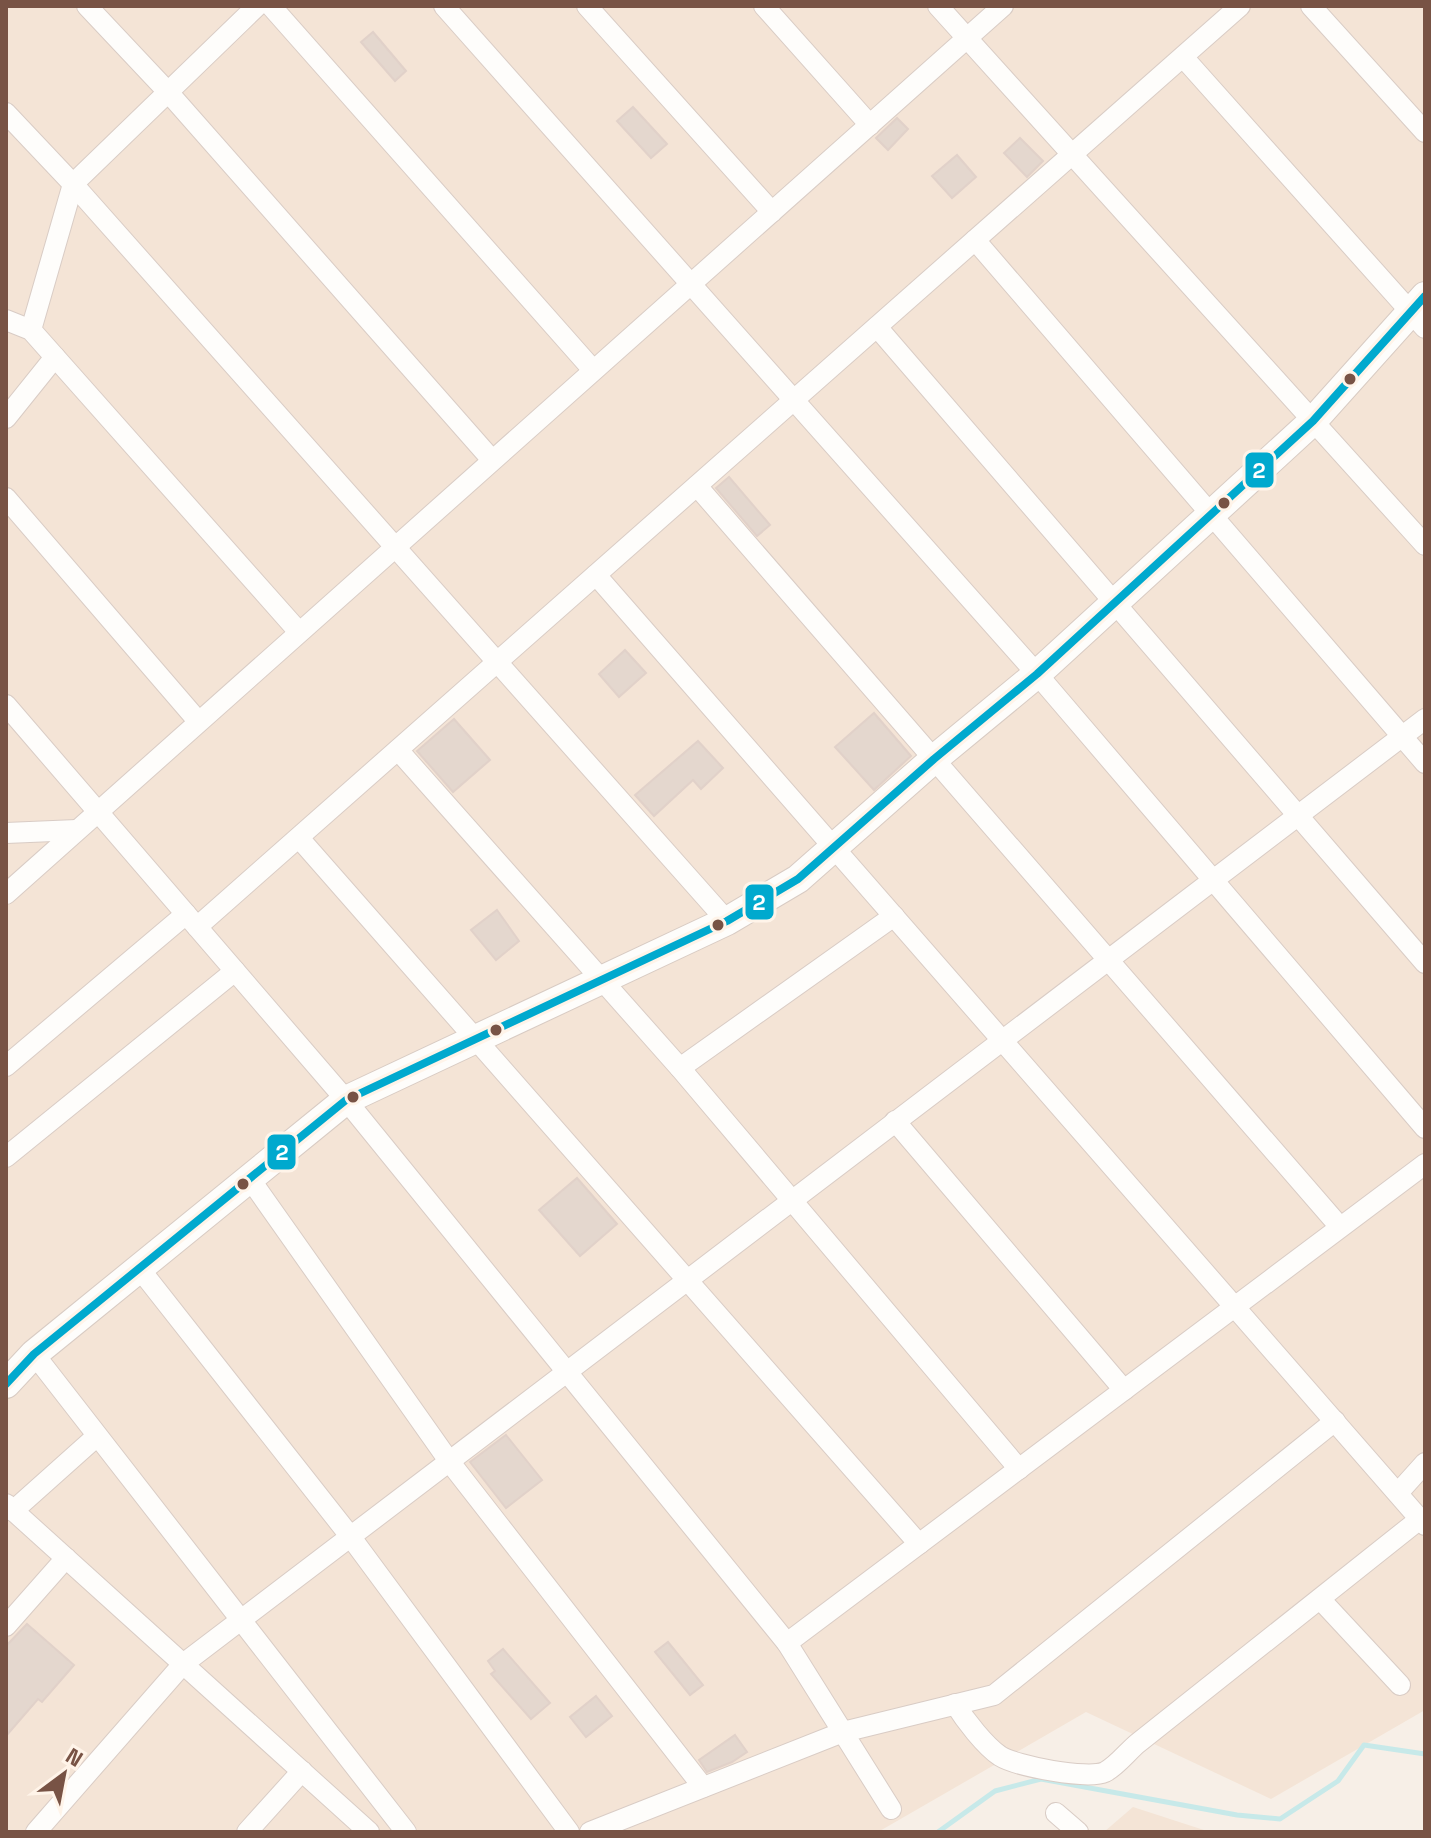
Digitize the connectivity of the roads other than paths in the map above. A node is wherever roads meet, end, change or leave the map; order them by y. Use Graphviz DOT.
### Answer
graph roads {
  1 [pos="87,6"];
  2 [pos="257,6"];
  3 [pos="271,6"];
  4 [pos="444,6"];
  5 [pos="587,6"];
  6 [pos="764,6"];
  7 [pos="938,6"];
  8 [pos="1003,6"];
  9 [pos="1240,6"];
  10 [pos="1311,6"];
  11 [pos="967,38"];
  12 [pos="1183,57"];
  13 [pos="168,92"];
  14 [pos="6,113"];
  15 [pos="870,125"];
  16 [pos="1425,132"];
  17 [pos="1072,154"];
  18 [pos="73,184"];
  19 [pos="772,212"];
  20 [pos="975,240"];
  21 [pos="691,284"];
  22 [pos="1420,312"];
  23 [pos="6,320"];
  24 [pos="877,327"];
  25 [pos="31,330"];
  26 [pos="55,357"];
  27 [pos="593,370"];
  28 [pos="794,400"];
  29 [pos="6,418"];
  30 [pos="1313,421"];
  31 [pos="492,460"];
  32 [pos="697,486"];
  33 [pos="6,498"];
  34 [pos="1211,514"];
  35 [pos="1425,545"];
  36 [pos="395,547"];
  37 [pos="596,575"];
  38 [pos="1115,603"];
  39 [pos="299,632"];
  40 [pos="497,662"];
  41 [pos="1037,674"];
  42 [pos="9,714"];
  43 [pos="1425,719"];
  44 [pos="198,721"];
  45 [pos="1402,737"];
  46 [pos="398,750"];
  47 [pos="934,759"];
  48 [pos="1425,763"];
  49 [pos="97,811"];
  50 [pos="1298,815"];
  51 [pos="77,830"];
  52 [pos="6,833"];
  53 [pos="299,838"];
  54 [pos="832,847"];
  55 [pos="1213,880"];
  56 [pos="6,894"];
  57 [pos="894,916"];
  58 [pos="192,921"];
  59 [pos="727,921"];
  60 [pos="1108,960"];
  61 [pos="1425,963"];
  62 [pos="235,971"];
  63 [pos="602,980"];
  64 [pos="476,1039"];
  65 [pos="1001,1041"];
  66 [pos="6,1066"];
  67 [pos="680,1068"];
  68 [pos="346,1100"];
  69 [pos="895,1121"];
  70 [pos="1425,1128"];
  71 [pos="6,1157"];
  72 [pos="1425,1164"];
  73 [pos="250,1179"];
  74 [pos="791,1201"];
  75 [pos="1340,1227"];
  76 [pos="139,1268"];
  77 [pos="688,1279"];
  78 [pos="1235,1307"];
  79 [pos="34,1354"];
  80 [pos="567,1371"];
  81 [pos="6,1384"];
  82 [pos="1124,1390"];
  83 [pos="1335,1421"];
  84 [pos="97,1436"];
  85 [pos="449,1461"];
  86 [pos="1425,1463"];
  87 [pos="1019,1469"];
  88 [pos="1398,1493"];
  89 [pos="10,1507"];
  90 [pos="1423,1522"];
  91 [pos="350,1536"];
  92 [pos="919,1544"];
  93 [pos="66,1558"];
  94 [pos="1320,1599"];
  95 [pos="241,1620"];
  96 [pos="6,1626"];
  97 [pos="787,1643"];
  98 [pos="183,1664"];
  99 [pos="1400,1685"];
  100 [pos="955,1704"];
  101 [pos="843,1732"];
  102 [pos="302,1771"];
  103 [pos="703,1787"];
  104 [pos="891,1809"];
  105 [pos="1056,1813"];
  106 [pos="36,1832"];
  107 [pos="247,1832"];
  108 [pos="369,1832"];
  109 [pos="406,1832"];
  110 [pos="569,1832"];
  111 [pos="590,1832"];
  112 [pos="1078,1832"];
  1 -- 13 [label="street"];
  2 -- 13 [label="street"];
  3 -- 27 [label="street"];
  4 -- 21 [label="street"];
  5 -- 19 [label="street"];
  6 -- 15 [label="street"];
  7 -- 11 [label="street"];
  8 -- 11 [label="street"];
  9 -- 12 [label="street"];
  10 -- 16 [label="street"];
  11 -- 15 [label="street"];
  11 -- 17 [label="street"];
  12 -- 17 [label="street"];
  12 -- 22 [label="street"];
  13 -- 18 [label="street"];
  13 -- 31 [label="street"];
  14 -- 18 [label="street"];
  15 -- 19 [label="street"];
  17 -- 20 [label="street"];
  17 -- 30 [label="street"];
  18 -- 25 [label="street"];
  18 -- 36 [label="street"];
  19 -- 21 [label="street"];
  20 -- 24 [label="street"];
  20 -- 34 [label="street"];
  21 -- 27 [label="street"];
  21 -- 28 [label="street"];
  22 -- 30 [label="street"];
  23 -- 25 [label="street"];
  24 -- 28 [label="street"];
  24 -- 38 [label="street"];
  25 -- 26 [label="street"];
  26 -- 29 [label="street"];
  26 -- 39 [label="street"];
  27 -- 31 [label="street"];
  28 -- 32 [label="street"];
  28 -- 41 [label="street"];
  30 -- 34 [label="street"];
  30 -- 35 [label="street"];
  31 -- 36 [label="street"];
  32 -- 37 [label="street"];
  32 -- 47 [label="street"];
  33 -- 44 [label="street"];
  34 -- 38 [label="street"];
  34 -- 45 [label="street"];
  36 -- 39 [label="street"];
  36 -- 40 [label="street"];
  37 -- 40 [label="street"];
  37 -- 54 [label="street"];
  38 -- 41 [label="street"];
  38 -- 50 [label="street"];
  39 -- 44 [label="street"];
  40 -- 46 [label="street"];
  40 -- 59 [label="street"];
  41 -- 47 [label="street"];
  41 -- 55 [label="street"];
  42 -- 49 [label="street"];
  43 -- 45 [label="street"];
  44 -- 49 [label="street"];
  45 -- 48 [label="street"];
  45 -- 50 [label="street"];
  46 -- 53 [label="street"];
  46 -- 63 [label="street"];
  47 -- 54 [label="street"];
  47 -- 60 [label="street"];
  49 -- 51 [label="street"];
  49 -- 58 [label="street"];
  50 -- 55 [label="street"];
  50 -- 61 [label="street"];
  51 -- 52 [label="street"];
  51 -- 56 [label="street"];
  53 -- 58 [label="street"];
  53 -- 64 [label="street"];
  54 -- 57 [label="street"];
  54 -- 59 [label="street"];
  55 -- 60 [label="street"];
  55 -- 70 [label="street"];
  57 -- 65 [label="street"];
  57 -- 67 [label="street"];
  58 -- 62 [label="street"];
  58 -- 66 [label="street"];
  59 -- 63 [label="street"];
  60 -- 65 [label="street"];
  60 -- 75 [label="street"];
  62 -- 68 [label="street"];
  62 -- 71 [label="street"];
  63 -- 64 [label="street"];
  63 -- 67 [label="street"];
  64 -- 68 [label="street"];
  64 -- 77 [label="street"];
  65 -- 69 [label="street"];
  65 -- 78 [label="street"];
  67 -- 74 [label="street"];
  68 -- 73 [label="street"];
  68 -- 80 [label="street"];
  69 -- 74 [label="street"];
  69 -- 82 [label="street"];
  72 -- 75 [label="street"];
  73 -- 76 [label="street"];
  73 -- 85 [label="street"];
  74 -- 77 [label="street"];
  74 -- 87 [label="street"];
  75 -- 78 [label="street"];
  76 -- 79 [label="street"];
  76 -- 91 [label="street"];
  77 -- 80 [label="street"];
  77 -- 92 [label="street"];
  78 -- 82 [label="street"];
  78 -- 83 [label="street"];
  79 -- 81 [label="street"];
  79 -- 84 [label="street"];
  80 -- 85 [label="street"];
  80 -- 97 [label="street"];
  82 -- 87 [label="street"];
  83 -- 88 [label="street"];
  83 -- 100 [label="street"];
  84 -- 89 [label="street"];
  84 -- 95 [label="street"];
  85 -- 91 [label="street"];
  85 -- 103 [label="street"];
  86 -- 88 [label="street"];
  87 -- 92 [label="street"];
  88 -- 90 [label="street"];
  89 -- 93 [label="street"];
  90 -- 94 [label="street"];
  91 -- 95 [label="street"];
  91 -- 110 [label="street"];
  92 -- 97 [label="street"];
  93 -- 96 [label="street"];
  93 -- 98 [label="street"];
  94 -- 99 [label="street"];
  94 -- 100 [label="street"];
  95 -- 98 [label="street"];
  95 -- 109 [label="street"];
  97 -- 101 [label="street"];
  98 -- 102 [label="street"];
  98 -- 106 [label="street"];
  100 -- 101 [label="street"];
  101 -- 103 [label="street"];
  101 -- 104 [label="street"];
  102 -- 107 [label="street"];
  102 -- 108 [label="street"];
  103 -- 111 [label="street"];
  105 -- 112 [label="street"];
}
